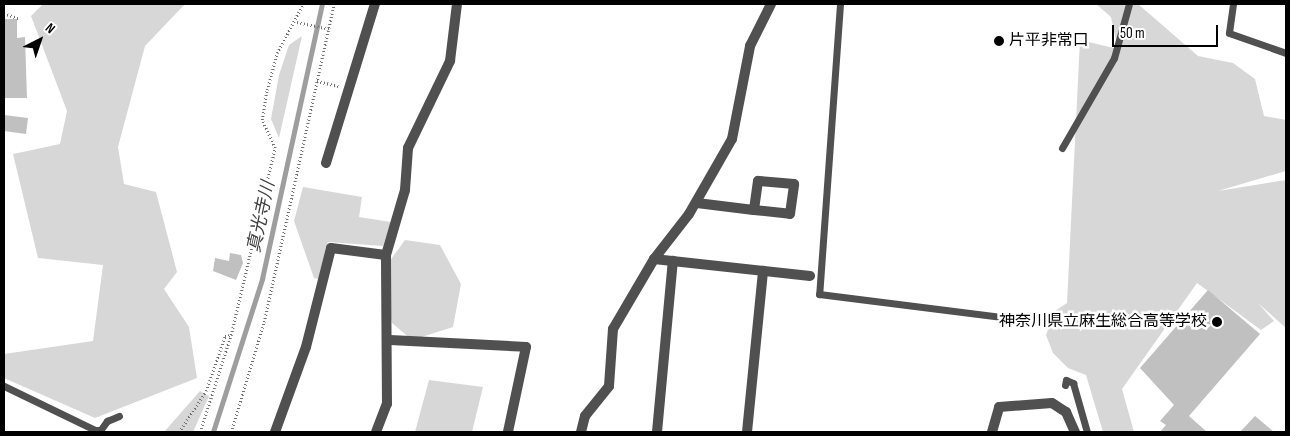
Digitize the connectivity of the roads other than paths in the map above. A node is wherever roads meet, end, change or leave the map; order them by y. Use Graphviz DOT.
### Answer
graph roads {
  1 [pos="375,4"];
  2 [pos="457,4"];
  3 [pos="771,4"];
  4 [pos="840,4"];
  5 [pos="1130,4"];
  6 [pos="1234,4"];
  7 [pos="1286,53"];
  8 [pos="1062,148"];
  9 [pos="326,163"];
  10 [pos="696,203"];
  11 [pos="754,210"];
  12 [pos="386,255"];
  13 [pos="654,259"];
  14 [pos="673,261"];
  15 [pos="763,271"];
  16 [pos="814,277"];
  17 [pos="1032,321"];
  18 [pos="390,340"];
  19 [pos="1065,385"];
  20 [pos="4,386"];
  21 [pos="119,416"];
  22 [pos="1082,431"];
  23 [pos="98,432"];
  24 [pos="275,432"];
  25 [pos="376,432"];
  26 [pos="508,432"];
  27 [pos="580,432"];
  28 [pos="657,432"];
  29 [pos="747,432"];
  30 [pos="992,432"];
  1 -- 9 [label="street"];
  2 -- 12 [label="street"];
  3 -- 10 [label="street"];
  4 -- 16 [label="lane"];
  5 -- 8 [label="lane"];
  6 -- 7 [label="lane"];
  10 -- 11 [label="street"];
  10 -- 13 [label="street"];
  11 -- 11 [label="street"];
  12 -- 18 [label="street"];
  12 -- 24 [label="street"];
  13 -- 14 [label="street"];
  13 -- 27 [label="street"];
  14 -- 15 [label="street"];
  14 -- 28 [label="street"];
  15 -- 16 [label="street"];
  15 -- 29 [label="street"];
  16 -- 17 [label="lane"];
  18 -- 25 [label="street"];
  18 -- 26 [label="street"];
  19 -- 22 [label="lane"];
  20 -- 23 [label="lane"];
  21 -- 23 [label="lane"];
  22 -- 30 [label="street"];
}
